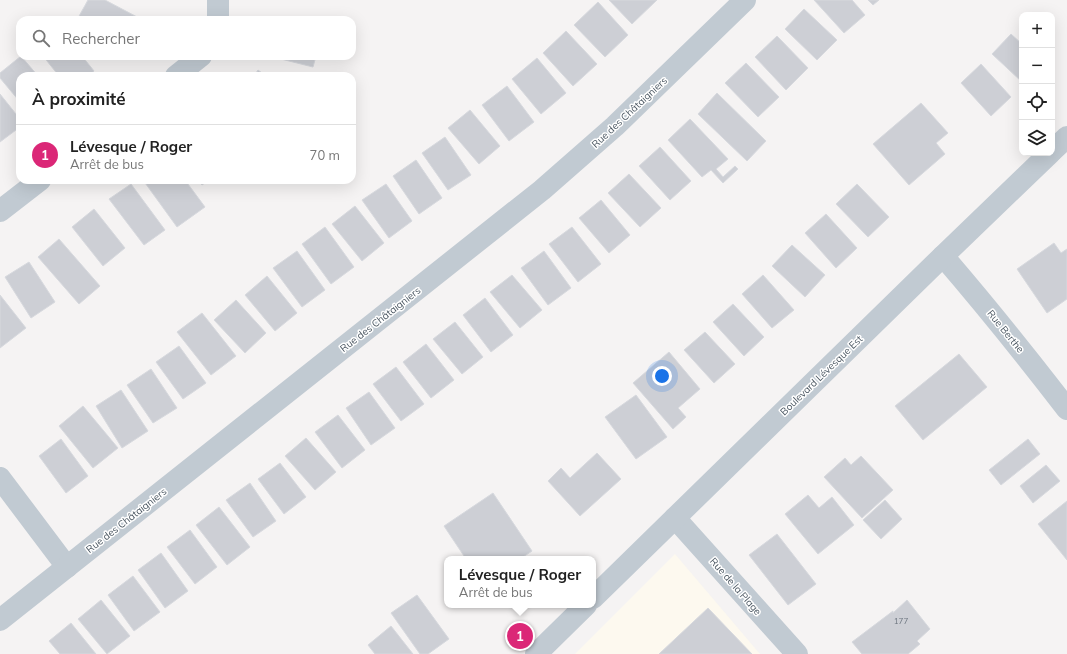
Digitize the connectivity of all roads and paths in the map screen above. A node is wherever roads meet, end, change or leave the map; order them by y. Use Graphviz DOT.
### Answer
graph roads {
  1 [pos="218,0"];
  2 [pos="745,0"];
  3 [pos="218,16"];
  4 [pos="196,60"];
  5 [pos="181,72"];
  6 [pos="1067,137"];
  7 [pos="1055,148"];
  8 [pos="1047,156"];
  9 [pos="35,184"];
  10 [pos="0,211"];
  11 [pos="943,256"];
  12 [pos="1067,409"];
  13 [pos="0,478"];
  14 [pos="675,518"];
  15 [pos="68,567"];
  16 [pos="596,595"];
  17 [pos="583,608"];
  18 [pos="0,620"];
  19 [pos="536,654"];
  20 [pos="797,654"];
  1 -- 3 [label="street"];
  2 -- 15 [label="street, Rue des Châtaigniers"];
  4 -- 5 [label="street"];
  6 -- 7 [label="street, Boulevard Lévesque Est"];
  8 -- 11 [label="street, Boulevard Lévesque Est"];
  9 -- 10 [label="street"];
  11 -- 12 [label="street, Rue Berthe"];
  11 -- 14 [label="street, Boulevard Lévesque Est"];
  13 -- 15 [label="street"];
  14 -- 16 [label="street, Boulevard Lévesque Est"];
  14 -- 20 [label="street, Rue de la Plage"];
  15 -- 18 [label="street, Rue des Châtaigniers"];
  17 -- 19 [label="street"];
}
